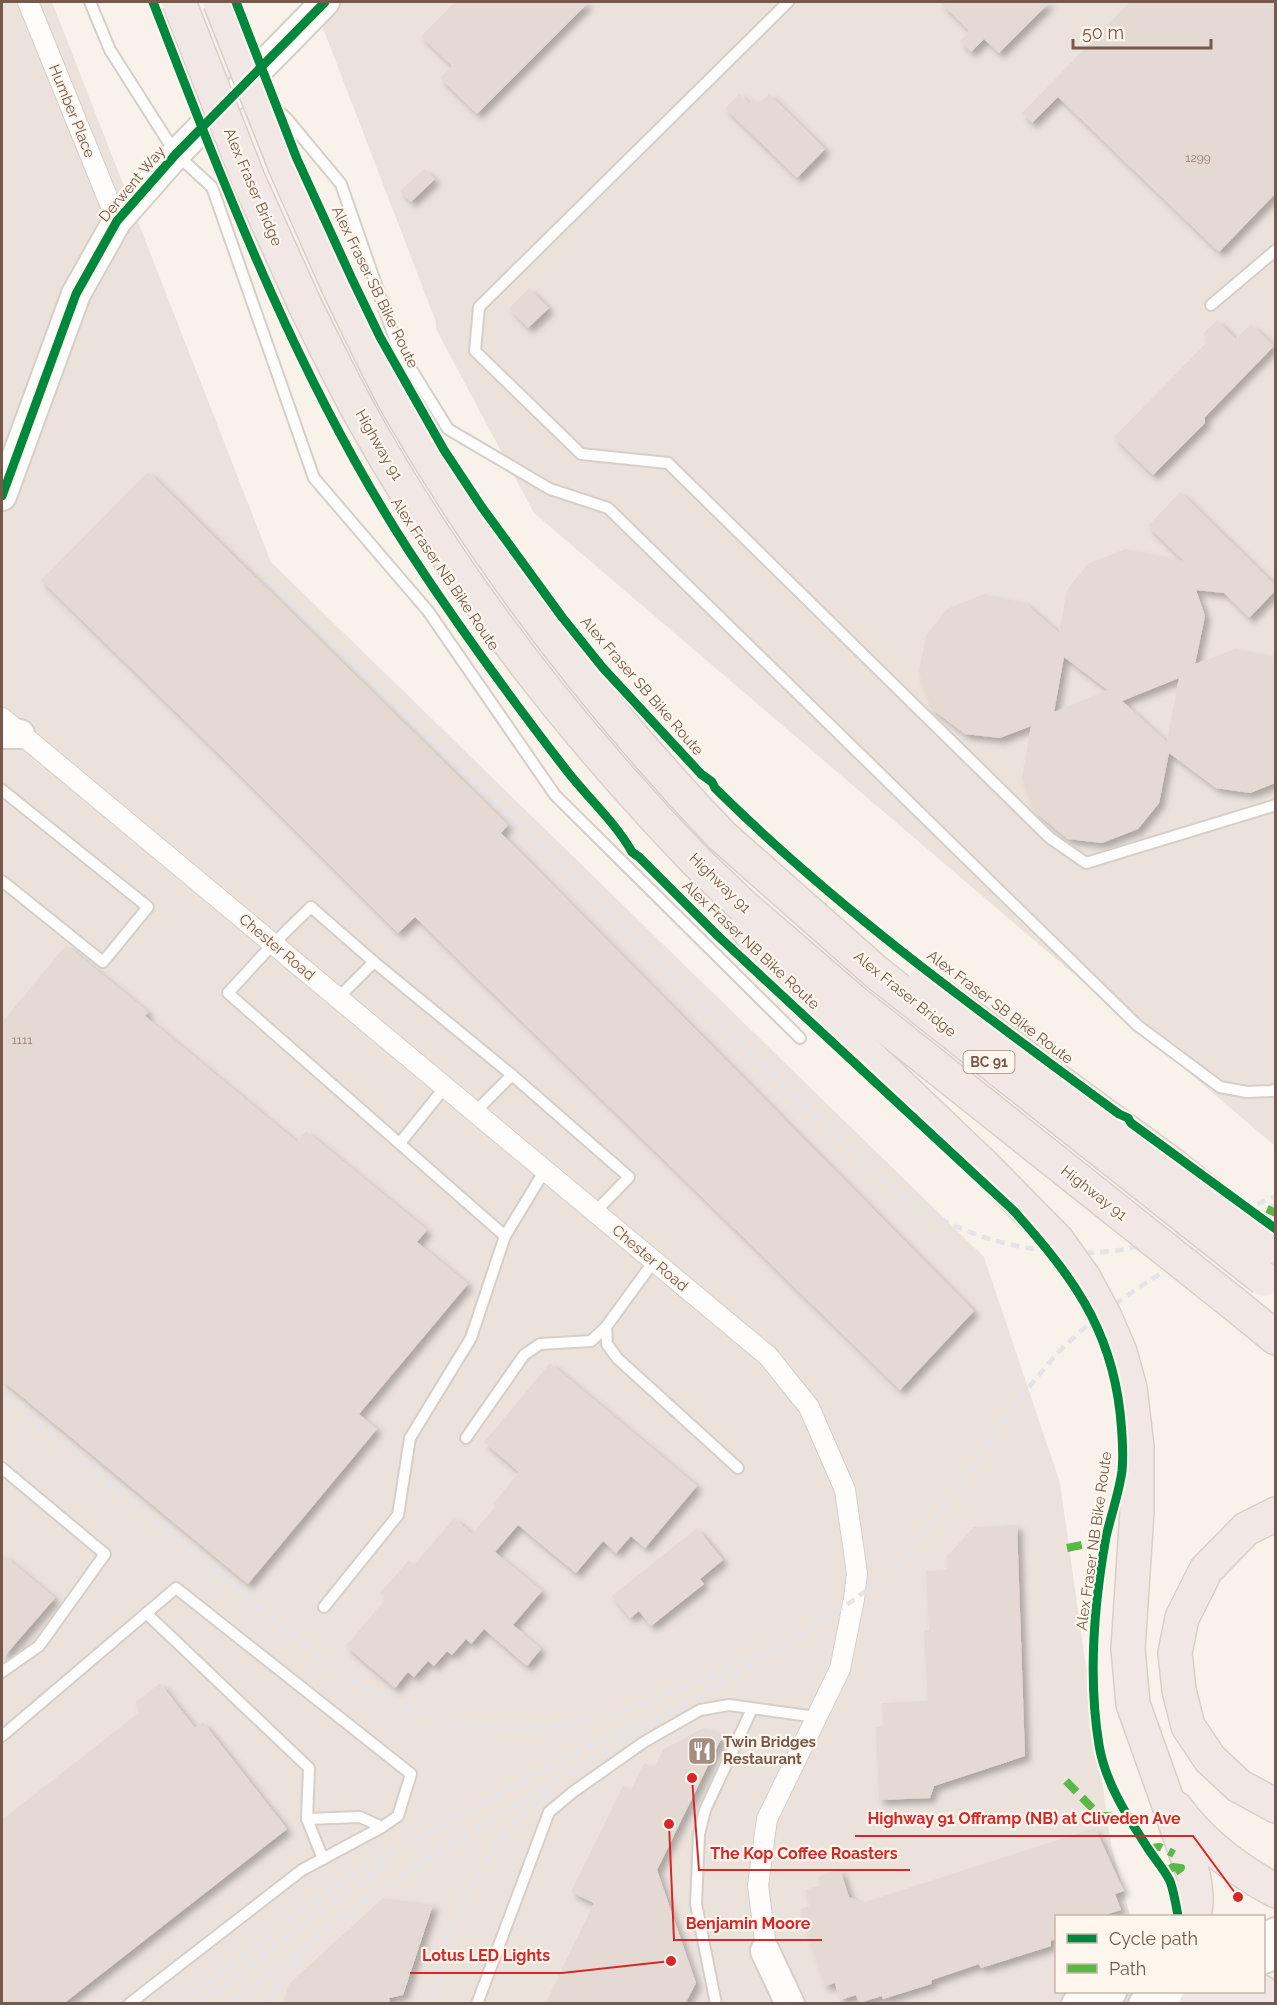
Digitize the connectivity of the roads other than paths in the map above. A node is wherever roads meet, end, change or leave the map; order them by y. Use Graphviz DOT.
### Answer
graph roads {
  1 [pos="28,2"];
  2 [pos="90,2"];
  3 [pos="179,2"];
  4 [pos="220,2"];
  5 [pos="325,2"];
  6 [pos="788,2"];
  7 [pos="250,78"];
  8 [pos="176,154"];
  9 [pos="117,221"];
  10 [pos="1275,252"];
  11 [pos="304,303"];
  12 [pos="1211,305"];
  13 [pos="2,496"];
  14 [pos="8,729"];
  15 [pos="2,790"];
  16 [pos="1275,804"];
  17 [pos="722,836"];
  18 [pos="696,861"];
  19 [pos="2,881"];
  20 [pos="273,944"];
  21 [pos="374,963"];
  22 [pos="338,998"];
  23 [pos="800,1038"];
  24 [pos="512,1075"];
  25 [pos="445,1087"];
  26 [pos="1275,1089"];
  27 [pos="475,1112"];
  28 [pos="400,1143"];
  29 [pos="545,1170"];
  30 [pos="595,1212"];
  31 [pos="505,1236"];
  32 [pos="1275,1247"];
  33 [pos="654,1261"];
  34 [pos="1272,1284"];
  35 [pos="606,1327"];
  36 [pos="1275,1338"];
  37 [pos="466,1438"];
  38 [pos="2,1468"];
  39 [pos="738,1468"];
  40 [pos="1275,1514"];
  41 [pos="324,1607"];
  42 [pos="146,1613"];
  43 [pos="2,1672"];
  44 [pos="752,1709"];
  45 [pos="816,1717"];
  46 [pos="2,1736"];
  47 [pos="1166,1795"];
  48 [pos="1275,1806"];
  49 [pos="307,1819"];
  50 [pos="382,1827"];
  51 [pos="324,1859"];
  52 [pos="1275,1891"];
  53 [pos="1195,1915"];
  54 [pos="765,1951"];
  55 [pos="1109,1993"];
  56 [pos="1175,1993"];
  57 [pos="1253,1993"];
  58 [pos="129,2004"];
  59 [pos="477,2004"];
  60 [pos="716,2004"];
  61 [pos="776,2004"];
  62 [pos="790,2004"];
  63 [pos="1076,2004"];
  64 [pos="1143,2004"];
  65 [pos="1196,2004"];
  1 -- 9 [label="street, Humber Place"];
  2 -- 8 [label="lane"];
  3 -- 11 [label="highway, Alex Fraser Bridge / BC 91, bridge"];
  4 -- 17 [label="highway, BC 91, bridge"];
  5 -- 7 [label="street, Derwent Way"];
  6 -- 16 [label="lane"];
  7 -- 8 [label="street, Derwent Way"];
  7 -- 26 [label="lane"];
  8 -- 9 [label="street, Derwent Way"];
  8 -- 23 [label="lane"];
  9 -- 13 [label="street, Derwent Way"];
  10 -- 12 [label="lane"];
  11 -- 18 [label="highway, Highway 91 / BC 91"];
  14 -- 20 [label="street, Chester Road"];
  15 -- 19 [label="lane"];
  17 -- 32 [label="highway, bridge"];
  17 -- 34 [label="highway, Alex Fraser Bridge / BC 91, bridge"];
  18 -- 36 [label="highway, Highway 91 / BC 91, bridge"];
  18 -- 47 [label="highway, bridge"];
  20 -- 21 [label="lane"];
  20 -- 22 [label="street, Chester Road"];
  20 -- 28 [label="lane"];
  21 -- 22 [label="lane"];
  21 -- 24 [label="lane"];
  22 -- 25 [label="street, Chester Road"];
  24 -- 27 [label="lane"];
  24 -- 30 [label="lane"];
  25 -- 27 [label="street, Chester Road"];
  25 -- 28 [label="lane"];
  27 -- 29 [label="street, Chester Road"];
  28 -- 31 [label="lane"];
  29 -- 30 [label="street, Chester Road"];
  29 -- 31 [label="lane"];
  30 -- 33 [label="street, Chester Road"];
  31 -- 41 [label="lane"];
  33 -- 35 [label="lane"];
  33 -- 45 [label="street, Chester Road"];
  35 -- 37 [label="lane"];
  35 -- 39 [label="lane"];
  38 -- 43 [label="lane"];
  40 -- 48 [label="highway"];
  42 -- 46 [label="lane"];
  42 -- 49 [label="lane"];
  42 -- 50 [label="lane"];
  44 -- 45 [label="lane"];
  44 -- 59 [label="lane"];
  44 -- 60 [label="lane"];
  45 -- 54 [label="street, Chester Road"];
  47 -- 52 [label="highway"];
  47 -- 53 [label="highway"];
  49 -- 50 [label="lane"];
  49 -- 51 [label="lane"];
  50 -- 51 [label="lane"];
  51 -- 58 [label="lane"];
  54 -- 61 [label="street, Chester Road"];
  54 -- 62 [label="street"];
  55 -- 63 [label="street"];
  56 -- 64 [label="street"];
  57 -- 65 [label="highway"];
}
